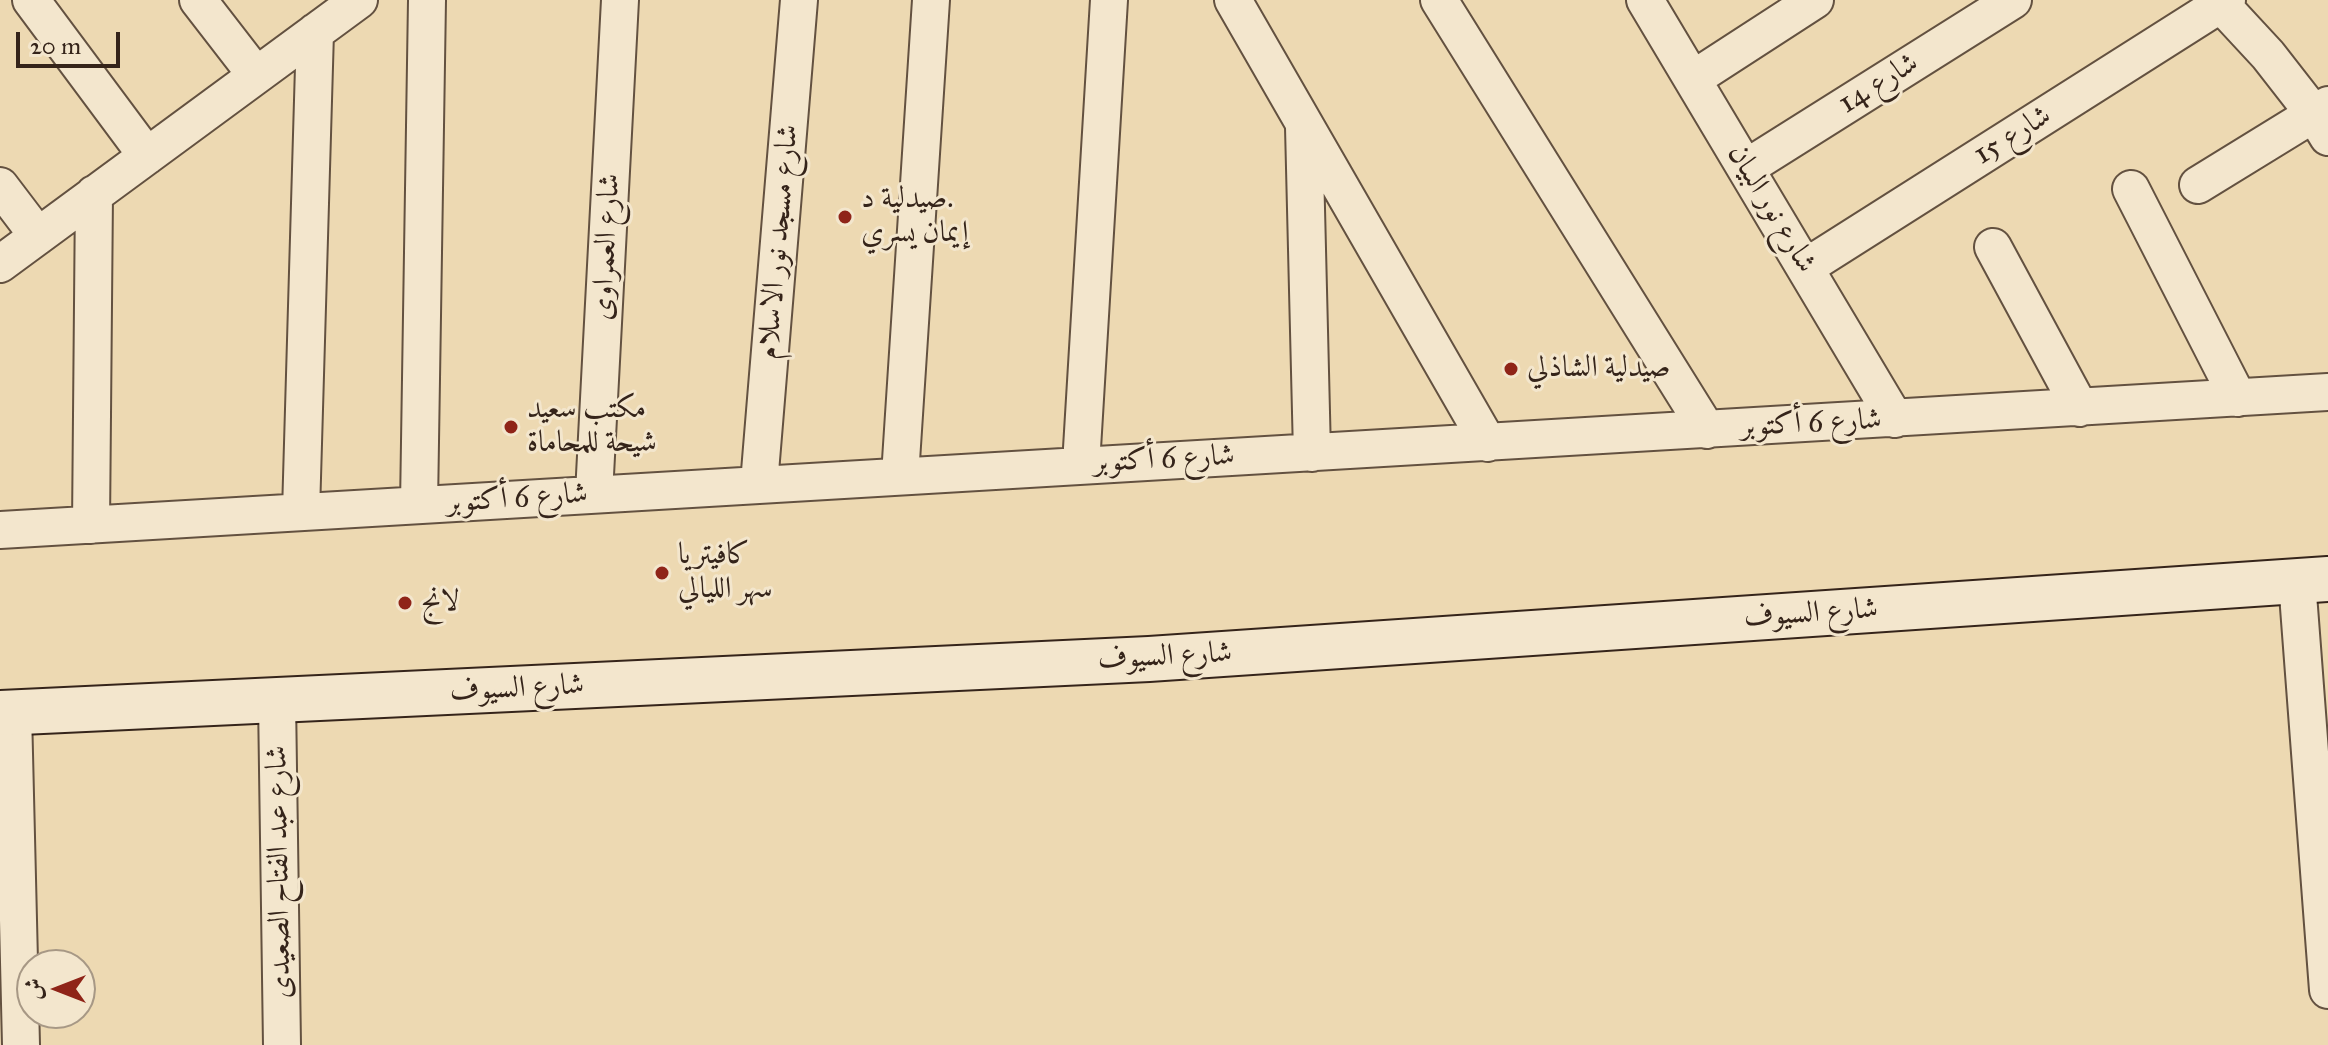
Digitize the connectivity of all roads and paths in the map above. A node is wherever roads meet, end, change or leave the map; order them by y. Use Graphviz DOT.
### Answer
graph roads {
  1 [pos="31,0"];
  2 [pos="198,0"];
  3 [pos="359,0"];
  4 [pos="427,0"];
  5 [pos="620,0"];
  6 [pos="799,0"];
  7 [pos="931,0"];
  8 [pos="1109,0"];
  9 [pos="1233,0"];
  10 [pos="1439,0"];
  11 [pos="1645,0"];
  12 [pos="1815,0"];
  13 [pos="2013,0"];
  14 [pos="2221,1"];
  15 [pos="315,32"];
  16 [pos="256,75"];
  17 [pos="1693,79"];
  18 [pos="2323,119"];
  19 [pos="1304,122"];
  20 [pos="147,156"];
  21 [pos="1746,168"];
  22 [pos="2198,185"];
  23 [pos="0,186"];
  24 [pos="2131,189"];
  25 [pos="94,194"];
  26 [pos="38,236"];
  27 [pos="1993,247"];
  28 [pos="0,264"];
  29 [pos="1806,267"];
  30 [pos="2328,392"];
  31 [pos="2238,398"];
  32 [pos="2080,408"];
  33 [pos="1895,419"];
  34 [pos="1707,430"];
  35 [pos="1488,443"];
  36 [pos="1312,453"];
  37 [pos="1081,465"];
  38 [pos="900,476"];
  39 [pos="759,484"];
  40 [pos="594,494"];
  41 [pos="419,505"];
  42 [pos="301,512"];
  43 [pos="91,525"];
  44 [pos="0,530"];
  45 [pos="2312,580"];
  46 [pos="277,700"];
  47 [pos="6,712"];
  48 [pos="10,964"];
  49 [pos="2328,990"];
  50 [pos="21,1045"];
  51 [pos="282,1045"];
  1 -- 20 [label="street"];
  2 -- 16 [label="street"];
  3 -- 15 [label="street"];
  4 -- 41 [label="street"];
  5 -- 40 [label="street, شارع العمراوى"];
  6 -- 39 [label="street, شارع مسجد نور الاسلام"];
  7 -- 38 [label="street"];
  8 -- 37 [label="street"];
  9 -- 19 [label="street"];
  10 -- 34 [label="street"];
  11 -- 17 [label="street, شارع نور البيان"];
  12 -- 17 [label="street"];
  13 -- 21 [label="street, شارع 14"];
  14 -- 18 [label="street"];
  14 -- 29 [label="street, شارع 15"];
  15 -- 16 [label="street"];
  15 -- 42 [label="street"];
  16 -- 20 [label="street"];
  17 -- 21 [label="street, شارع نور البيان"];
  18 -- 22 [label="street"];
  19 -- 35 [label="street"];
  19 -- 36 [label="street"];
  20 -- 25 [label="street"];
  21 -- 29 [label="street, شارع نور البيان"];
  23 -- 26 [label="street"];
  24 -- 31 [label="street"];
  25 -- 26 [label="street"];
  25 -- 43 [label="street"];
  26 -- 28 [label="street"];
  27 -- 32 [label="street"];
  29 -- 33 [label="street, شارع نور البيان"];
  30 -- 31 [label="street, شارع 6 أكتوبر"];
  31 -- 32 [label="street, شارع 6 أكتوبر"];
  32 -- 33 [label="street, شارع 6 أكتوبر"];
  33 -- 34 [label="street, شارع 6 أكتوبر"];
  34 -- 35 [label="street, شارع 6 أكتوبر"];
  35 -- 36 [label="street, شارع 6 أكتوبر"];
  36 -- 37 [label="street, شارع 6 أكتوبر"];
  37 -- 38 [label="street, شارع 6 أكتوبر"];
  38 -- 39 [label="street, شارع 6 أكتوبر"];
  39 -- 40 [label="street, شارع 6 أكتوبر"];
  40 -- 41 [label="street, شارع 6 أكتوبر"];
  41 -- 42 [label="street, شارع 6 أكتوبر"];
  42 -- 43 [label="street, شارع 6 أكتوبر"];
  43 -- 44 [label="street, شارع 6 أكتوبر"];
  45 -- 46 [label="main road, شارع السيوف"];
  45 -- 49 [label="street"];
  46 -- 47 [label="main road, شارع السيوف"];
  46 -- 51 [label="street, شارع عبد الفتاح الصعيدى"];
  47 -- 48 [label="street"];
  48 -- 50 [label="street"];
}
